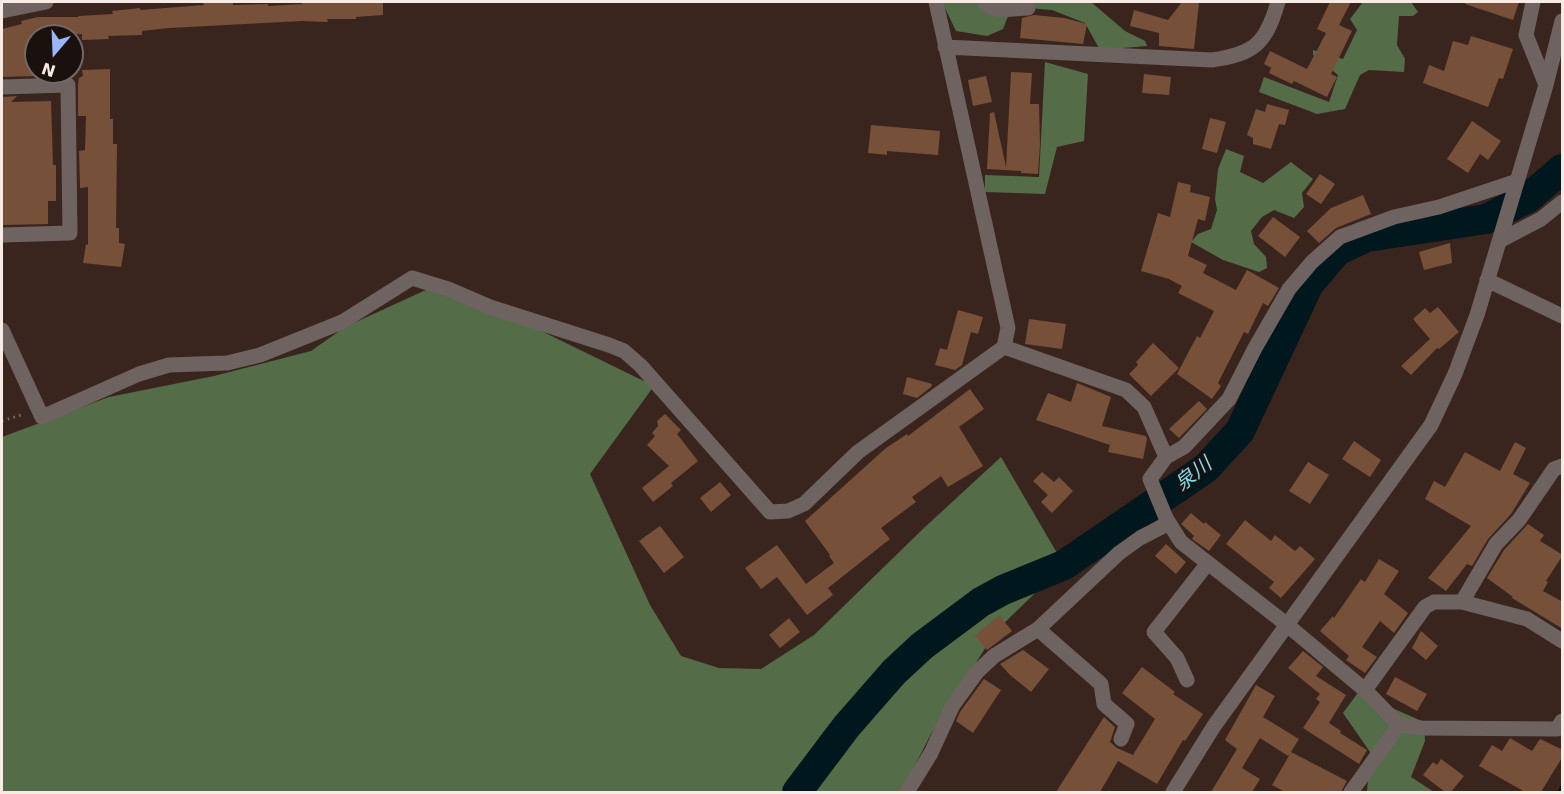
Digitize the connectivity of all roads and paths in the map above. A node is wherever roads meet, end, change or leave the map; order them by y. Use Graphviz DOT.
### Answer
graph roads {
  1 [pos="46,2"];
  2 [pos="936,2"];
  3 [pos="984,2"];
  4 [pos="1278,2"];
  5 [pos="1533,2"];
  6 [pos="1028,8"];
  7 [pos="2,11"];
  8 [pos="1563,21"];
  9 [pos="945,47"];
  10 [pos="1546,85"];
  11 [pos="2,87"];
  12 [pos="1516,182"];
  13 [pos="1563,202"];
  14 [pos="2,235"];
  15 [pos="1500,237"];
  16 [pos="1487,280"];
  17 [pos="1563,316"];
  18 [pos="2,330"];
  19 [pos="1004,347"];
  20 [pos="38,409"];
  21 [pos="2,421"];
  22 [pos="1166,457"];
  23 [pos="1563,466"];
  24 [pos="1168,521"];
  25 [pos="1208,563"];
  26 [pos="1462,602"];
  27 [pos="1286,624"];
  28 [pos="1038,629"];
  29 [pos="1563,641"];
  30 [pos="1188,680"];
  31 [pos="1365,690"];
  32 [pos="1399,725"];
  33 [pos="1561,727"];
  34 [pos="1121,739"];
  35 [pos="907,792"];
  36 [pos="1173,792"];
  37 [pos="1351,792"];
  1 -- 7 [label="street"];
  2 -- 9 [label="street"];
  3 -- 6 [label="street"];
  4 -- 9 [label="street"];
  5 -- 10 [label="street"];
  8 -- 10 [label="street"];
  9 -- 19 [label="street"];
  10 -- 12 [label="street"];
  11 -- 14 [label="street"];
  12 -- 15 [label="street"];
  12 -- 22 [label="street"];
  13 -- 15 [label="street"];
  15 -- 16 [label="street"];
  16 -- 17 [label="street"];
  16 -- 27 [label="street"];
  18 -- 20 [label="street"];
  19 -- 20 [label="street"];
  19 -- 22 [label="street"];
  20 -- 21 [label="path"];
  22 -- 24 [label="street"];
  23 -- 26 [label="street"];
  24 -- 25 [label="street"];
  24 -- 28 [label="street"];
  25 -- 27 [label="street"];
  25 -- 30 [label="street"];
  26 -- 29 [label="street"];
  26 -- 31 [label="street"];
  27 -- 31 [label="street"];
  27 -- 36 [label="street"];
  28 -- 34 [label="street"];
  28 -- 35 [label="street"];
  31 -- 32 [label="street"];
  32 -- 33 [label="street"];
  32 -- 37 [label="street"];
}
